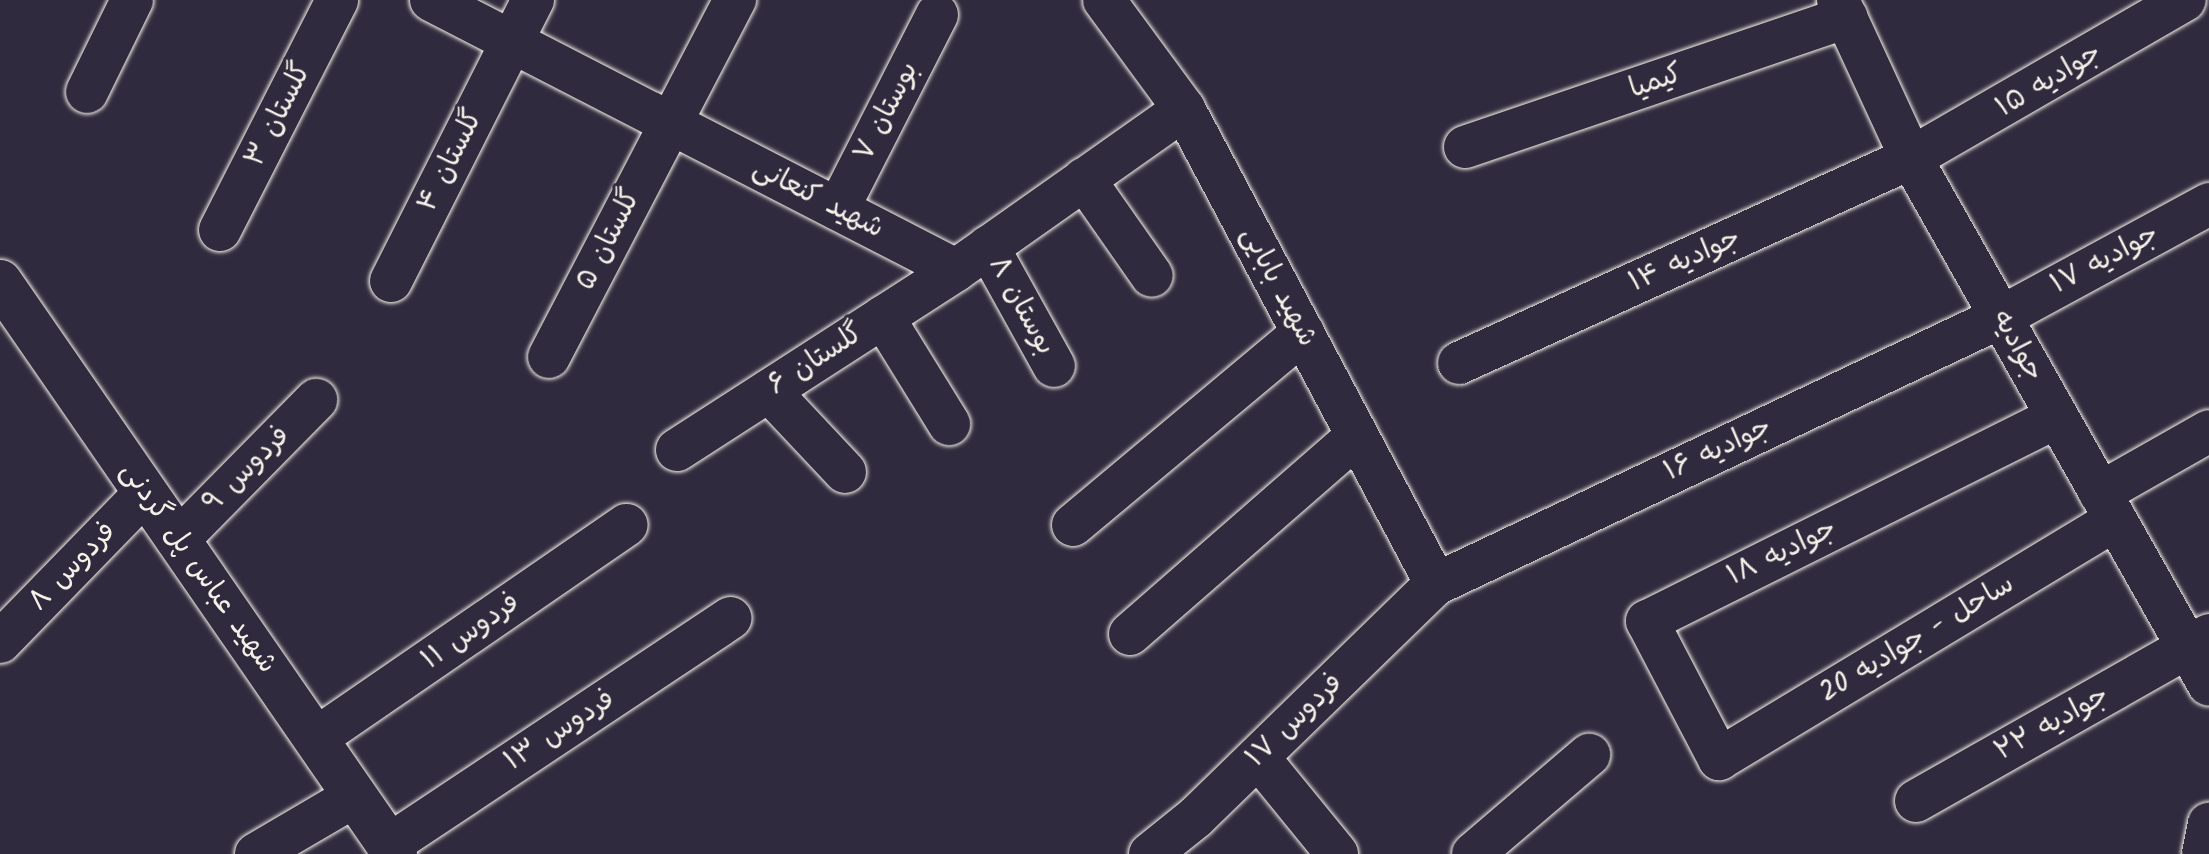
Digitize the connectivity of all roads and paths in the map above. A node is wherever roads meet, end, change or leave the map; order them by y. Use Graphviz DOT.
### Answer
graph roads {
  1 [pos="132,0"];
  2 [pos="337,0"];
  3 [pos="431,0"];
  4 [pos="533,0"];
  5 [pos="735,0"];
  6 [pos="1104,0"];
  7 [pos="2185,0"];
  8 [pos="1842,9"];
  9 [pos="937,15"];
  10 [pos="514,43"];
  11 [pos="87,92"];
  12 [pos="1184,109"];
  13 [pos="669,122"];
  14 [pos="1465,147"];
  15 [pos="1911,158"];
  16 [pos="1084,179"];
  17 [pos="2209,204"];
  18 [pos="838,209"];
  19 [pos="220,230"];
  20 [pos="972,258"];
  21 [pos="1152,276"];
  22 [pos="391,281"];
  23 [pos="0,284"];
  24 [pos="883,317"];
  25 [pos="2001,317"];
  26 [pos="1303,333"];
  27 [pos="549,357"];
  28 [pos="1459,363"];
  29 [pos="1054,366"];
  30 [pos="769,391"];
  31 [pos="316,400"];
  32 [pos="2057,417"];
  33 [pos="949,424"];
  34 [pos="2209,431"];
  35 [pos="1357,436"];
  36 [pos="677,450"];
  37 [pos="845,472"];
  38 [pos="145,493"];
  39 [pos="2108,506"];
  40 [pos="626,525"];
  41 [pos="1073,525"];
  42 [pos="178,540"];
  43 [pos="1436,584"];
  44 [pos="731,618"];
  45 [pos="1130,634"];
  46 [pos="2198,641"];
  47 [pos="0,642"];
  48 [pos="2209,685"];
  49 [pos="315,739"];
  50 [pos="1589,755"];
  51 [pos="1258,757"];
  52 [pos="1719,759"];
  53 [pos="355,796"];
  54 [pos="1916,801"];
  55 [pos="2209,824"];
  56 [pos="392,849"];
  57 [pos="256,854"];
  58 [pos="1150,854"];
  59 [pos="1337,854"];
  60 [pos="1473,854"];
  61 [pos="2203,854"];
  1 -- 11 [label="street"];
  2 -- 19 [label="street, گلستان ۳"];
  3 -- 10 [label="street, شهید کنعانی"];
  4 -- 10 [label="street, گلستان ۴"];
  5 -- 13 [label="street, گلستان ۵"];
  6 -- 12 [label="street, شهید بابایی"];
  7 -- 15 [label="street, جوادیه ۱۵"];
  8 -- 14 [label="street, کیمیا"];
  8 -- 15 [label="street, جوادیه"];
  9 -- 18 [label="street, بوستان ۷"];
  10 -- 13 [label="street, شهید کنعانی"];
  10 -- 22 [label="street, گلستان ۴"];
  12 -- 16 [label="street"];
  12 -- 26 [label="street, شهید بابایی"];
  13 -- 18 [label="street, شهید کنعانی"];
  13 -- 27 [label="street, گلستان ۵"];
  15 -- 25 [label="street, جوادیه"];
  15 -- 28 [label="street, جوادیه ۱۴"];
  16 -- 20 [label="street"];
  16 -- 21 [label="street"];
  17 -- 25 [label="street, جوادیه ۱۷"];
  18 -- 20 [label="street, شهید کنعانی"];
  20 -- 24 [label="street, گلستان ۶"];
  20 -- 29 [label="street, بوستان ۸"];
  23 -- 38 [label="street, شهید عباس پل گردنی"];
  24 -- 30 [label="street, گلستان ۶"];
  24 -- 33 [label="street"];
  25 -- 32 [label="street, جوادیه"];
  25 -- 43 [label="street, جوادیه ۱۶"];
  26 -- 35 [label="street, شهید بابایی"];
  26 -- 41 [label="street"];
  30 -- 36 [label="street, گلستان ۶"];
  30 -- 37 [label="street"];
  31 -- 42 [label="street, فردوس ۹"];
  32 -- 39 [label="street, جوادیه"];
  32 -- 52 [label="street, جوادیه ۱۸"];
  34 -- 39 [label="street, ساحل - جوادیه 20"];
  35 -- 43 [label="street, شهید بابایی"];
  35 -- 45 [label="street"];
  38 -- 42 [label="street, شهید عباس پل گردنی"];
  38 -- 47 [label="street, فردوس ۸"];
  39 -- 46 [label="street, جوادیه"];
  39 -- 52 [label="street, ساحل - جوادیه 20"];
  40 -- 49 [label="street, فردوس ۱۱"];
  42 -- 49 [label="street, شهید عباس پل گردنی"];
  43 -- 51 [label="street, فردوس ۱۷"];
  44 -- 56 [label="street, فردوس ۱۳"];
  46 -- 48 [label="street, جوادیه"];
  46 -- 54 [label="street, جوادیه ۲۲"];
  49 -- 53 [label="street, شهید عباس پل گردنی"];
  50 -- 60 [label="street"];
  51 -- 58 [label="street, فردوس ۱۷"];
  51 -- 59 [label="street"];
  53 -- 56 [label="street, شهید عباس پل گردنی"];
  53 -- 57 [label="street"];
  55 -- 61 [label="street"];
}
